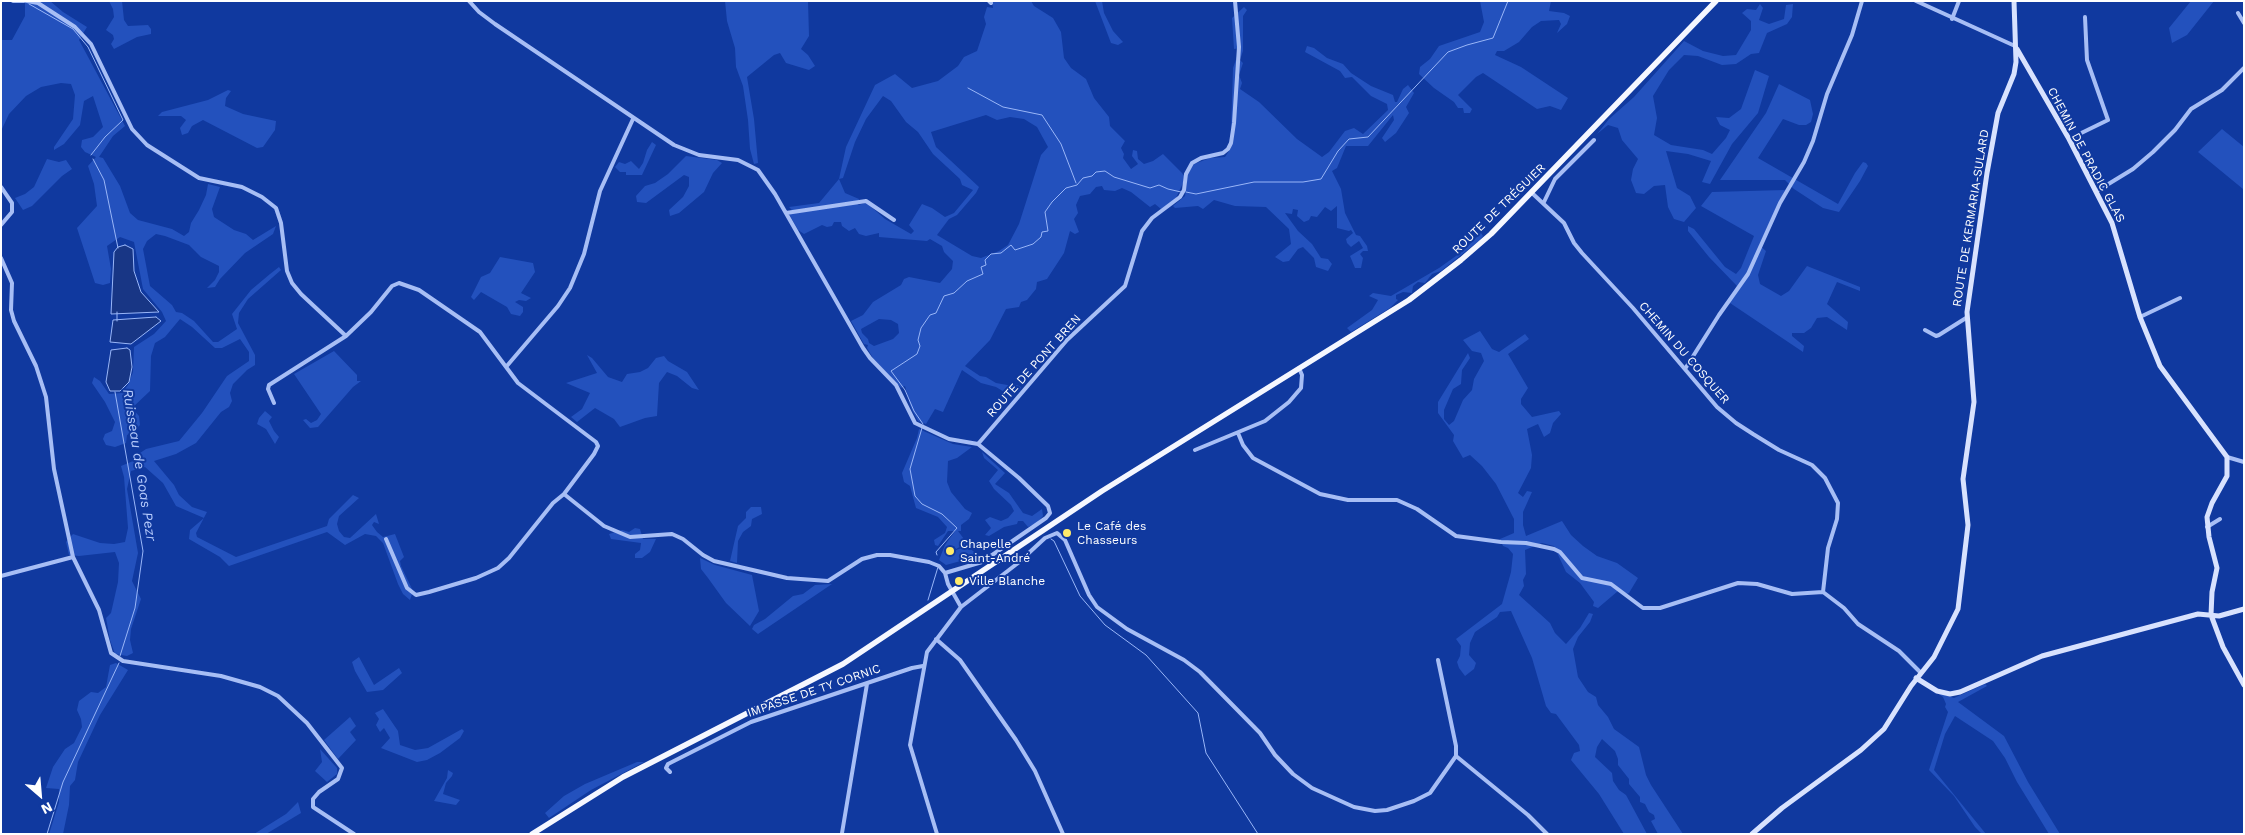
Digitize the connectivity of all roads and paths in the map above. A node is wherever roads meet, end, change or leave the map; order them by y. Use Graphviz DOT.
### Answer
graph roads {
  1 [pos="13,1"];
  2 [pos="25,1"];
  3 [pos="469,1"];
  4 [pos="1235,1"];
  5 [pos="1716,1"];
  6 [pos="1862,1"];
  7 [pos="1916,1"];
  8 [pos="1959,1"];
  9 [pos="2014,1"];
  10 [pos="2238,13"];
  11 [pos="2085,17"];
  12 [pos="1952,19"];
  13 [pos="2244,22"];
  14 [pos="2016,46"];
  15 [pos="2244,68"];
  16 [pos="633,119"];
  17 [pos="2069,138"];
  18 [pos="1594,140"];
  19 [pos="1,187"];
  20 [pos="2097,191"];
  21 [pos="1532,193"];
  22 [pos="1544,202"];
  23 [pos="786,213"];
  24 [pos="894,220"];
  25 [pos="1,225"];
  26 [pos="1,258"];
  27 [pos="2180,298"];
  28 [pos="2140,317"];
  29 [pos="1966,318"];
  30 [pos="1925,330"];
  31 [pos="346,336"];
  32 [pos="506,367"];
  33 [pos="1299,368"];
  34 [pos="1685,369"];
  35 [pos="274,403"];
  36 [pos="1238,433"];
  37 [pos="978,444"];
  38 [pos="1195,450"];
  39 [pos="2227,457"];
  40 [pos="2244,462"];
  41 [pos="564,494"];
  42 [pos="2220,520"];
  43 [pos="2207,527"];
  44 [pos="386,539"];
  45 [pos="73,557"];
  46 [pos="997,562"];
  47 [pos="978,564"];
  48 [pos="945,573"];
  49 [pos="1,576"];
  50 [pos="952,592"];
  51 [pos="1823,592"];
  52 [pos="961,607"];
  53 [pos="2244,609"];
  54 [pos="2211,615"];
  55 [pos="936,639"];
  56 [pos="1438,660"];
  57 [pos="924,666"];
  58 [pos="1921,673"];
  59 [pos="1916,678"];
  60 [pos="867,684"];
  61 [pos="2244,685"];
  62 [pos="1456,756"];
  63 [pos="670,772"];
  64 [pos="842,833"];
  65 [pos="354,834"];
  66 [pos="532,834"];
  67 [pos="937,834"];
  68 [pos="1063,834"];
  69 [pos="1547,834"];
  70 [pos="1752,834"];
  1 -- 2 [label="street"];
  2 -- 31 [label="street"];
  3 -- 16 [label="street"];
  4 -- 37 [label="street, ROUTE DE PONT BREN"];
  5 -- 21 [label="main road, ROUTE DE TRÉGUIER"];
  6 -- 34 [label="street"];
  7 -- 12 [label="street"];
  8 -- 12 [label="street"];
  9 -- 14 [label="street, ROUTE DE KERMARIA-SULARD"];
  10 -- 13 [label="street"];
  11 -- 17 [label="street"];
  12 -- 14 [label="street"];
  14 -- 17 [label="street, CHEMIN DE PRADIC GLAS"];
  14 -- 29 [label="street, ROUTE DE KERMARIA-SULARD"];
  15 -- 20 [label="street"];
  16 -- 23 [label="street"];
  16 -- 32 [label="street"];
  17 -- 20 [label="street, CHEMIN DE PRADIC GLAS"];
  18 -- 22 [label="street"];
  19 -- 25 [label="street"];
  20 -- 28 [label="street, CHEMIN DE PRADIC GLAS"];
  21 -- 22 [label="street, CHEMIN DU COSQUER"];
  21 -- 33 [label="main road, ROUTE DE TRÉGUIER"];
  22 -- 34 [label="street, CHEMIN DU COSQUER"];
  23 -- 24 [label="street"];
  23 -- 37 [label="street"];
  26 -- 45 [label="street"];
  27 -- 28 [label="street"];
  28 -- 39 [label="street, CHEMIN DE PRADIC GLAS"];
  29 -- 30 [label="street"];
  29 -- 58 [label="street, ROUTE DE KERMARIA-SULARD"];
  31 -- 32 [label="street"];
  31 -- 35 [label="street"];
  32 -- 41 [label="street"];
  33 -- 36 [label="street"];
  33 -- 46 [label="main road, ROUTE DE TRÉGUIER"];
  34 -- 51 [label="street, CHEMIN DU COSQUER"];
  36 -- 38 [label="street"];
  36 -- 51 [label="street"];
  37 -- 47 [label="street"];
  39 -- 40 [label="street"];
  39 -- 43 [label="street"];
  41 -- 44 [label="street"];
  41 -- 48 [label="street"];
  42 -- 43 [label="street"];
  43 -- 54 [label="street"];
  45 -- 49 [label="street"];
  45 -- 65 [label="street"];
  46 -- 47 [label="street"];
  46 -- 50 [label="main road, ROUTE DE TRÉGUIER"];
  47 -- 48 [label="street"];
  48 -- 50 [label="street"];
  50 -- 52 [label="street"];
  50 -- 66 [label="main road, ROUTE DE TRÉGUIER"];
  51 -- 58 [label="street"];
  52 -- 55 [label="street"];
  52 -- 62 [label="street"];
  53 -- 54 [label="street"];
  54 -- 59 [label="street"];
  54 -- 61 [label="street"];
  55 -- 57 [label="street"];
  55 -- 68 [label="street"];
  56 -- 62 [label="street"];
  57 -- 60 [label="street, IMPASSE DE TY CORNIC"];
  57 -- 67 [label="street"];
  58 -- 59 [label="street, ROUTE DE KERMARIA-SULARD"];
  59 -- 70 [label="street, ROUTE DE KERMARIA-SULARD"];
  60 -- 63 [label="street, IMPASSE DE TY CORNIC"];
  60 -- 64 [label="street"];
  62 -- 69 [label="street"];
}
